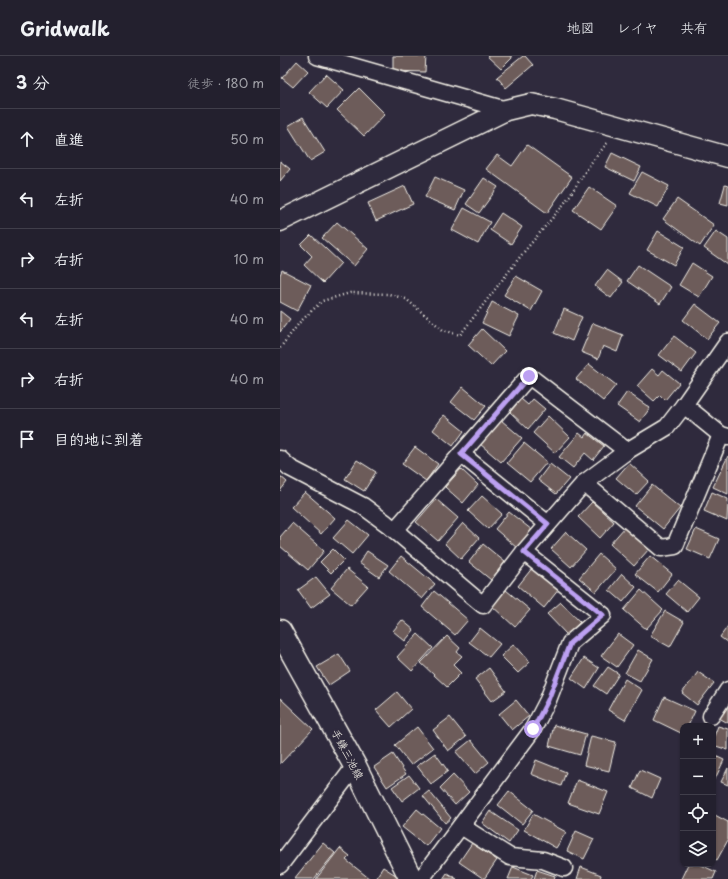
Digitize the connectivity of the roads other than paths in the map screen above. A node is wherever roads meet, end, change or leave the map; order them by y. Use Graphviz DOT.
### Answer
graph roads {
  1 [pos="317,56"];
  2 [pos="506,110"];
  3 [pos="728,157"];
  4 [pos="280,221"];
  5 [pos="728,342"];
  6 [pos="684,405"];
  7 [pos="724,436"];
  8 [pos="627,451"];
  9 [pos="461,454"];
  10 [pos="280,459"];
  11 [pos="584,483"];
  12 [pos="548,524"];
  13 [pos="395,530"];
  14 [pos="524,552"];
  15 [pos="280,631"];
  16 [pos="728,690"];
  17 [pos="711,716"];
  18 [pos="355,766"];
  19 [pos="461,826"];
  20 [pos="280,865"];
  21 [pos="564,868"];
  22 [pos="411,879"];
  23 [pos="421,879"];
  1 -- 2 [label="street"];
  2 -- 3 [label="street"];
  2 -- 4 [label="street"];
  5 -- 6 [label="street"];
  6 -- 7 [label="street"];
  6 -- 8 [label="street"];
  7 -- 11 [label="street"];
  8 -- 9 [label="street"];
  8 -- 11 [label="street"];
  9 -- 12 [label="street"];
  9 -- 13 [label="street"];
  10 -- 13 [label="street"];
  11 -- 12 [label="street"];
  12 -- 14 [label="street"];
  13 -- 14 [label="street"];
  14 -- 19 [label="street"];
  15 -- 18 [label="main road, 手鎌三池線"];
  16 -- 17 [label="street"];
  18 -- 20 [label="street"];
  18 -- 22 [label="main road, 手鎌三池線"];
  19 -- 21 [label="street"];
  19 -- 23 [label="street"];
}
